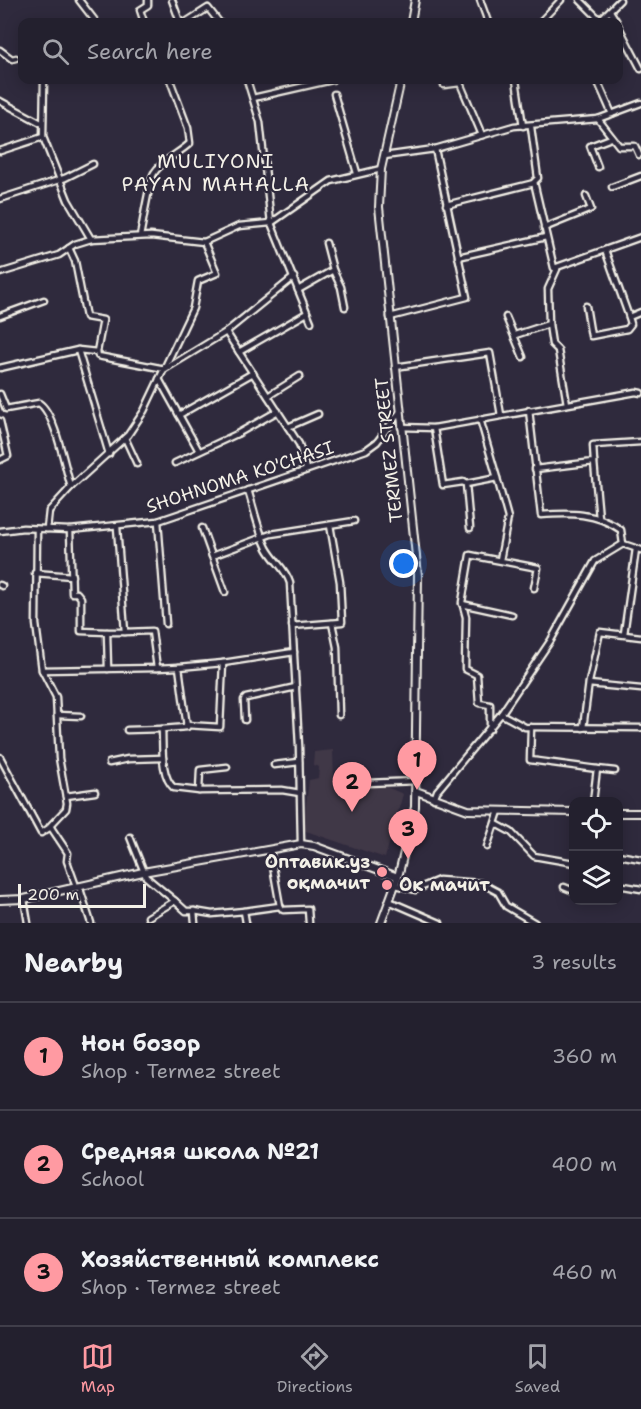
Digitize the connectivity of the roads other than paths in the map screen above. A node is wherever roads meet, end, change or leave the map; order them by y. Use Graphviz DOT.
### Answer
graph roads {
  1 [pos="79,0"];
  2 [pos="147,0"];
  3 [pos="172,0"];
  4 [pos="211,0"];
  5 [pos="415,0"];
  6 [pos="480,0"];
  7 [pos="561,0"];
  8 [pos="580,0"];
  9 [pos="620,0"];
  10 [pos="208,8"];
  11 [pos="610,11"];
  12 [pos="93,18"];
  13 [pos="143,18"];
  14 [pos="179,18"];
  15 [pos="192,18"];
  16 [pos="216,18"];
  17 [pos="412,18"];
  18 [pos="487,18"];
  19 [pos="544,18"];
  20 [pos="597,18"];
  21 [pos="603,18"];
  22 [pos="614,18"];
  23 [pos="623,34"];
  24 [pos="0,50"];
  25 [pos="16,58"];
  26 [pos="641,69"];
  27 [pos="44,84"];
  28 [pos="172,84"];
  29 [pos="248,84"];
  30 [pos="314,84"];
  31 [pos="399,84"];
  32 [pos="460,84"];
  33 [pos="517,84"];
  34 [pos="599,84"];
  35 [pos="334,94"];
  36 [pos="252,98"];
  37 [pos="0,101"];
  38 [pos="641,103"];
  39 [pos="612,114"];
  40 [pos="598,119"];
  41 [pos="41,123"];
  42 [pos="523,126"];
  43 [pos="531,127"];
  44 [pos="482,135"];
  45 [pos="43,137"];
  46 [pos="611,138"];
  47 [pos="435,149"];
  48 [pos="0,151"];
  49 [pos="384,156"];
  50 [pos="640,156"];
  51 [pos="93,164"];
  52 [pos="598,167"];
  53 [pos="381,169"];
  54 [pos="357,173"];
  55 [pos="641,176"];
  56 [pos="60,180"];
  57 [pos="534,183"];
  58 [pos="612,187"];
  59 [pos="586,196"];
  60 [pos="0,199"];
  61 [pos="446,205"];
  62 [pos="271,223"];
  63 [pos="544,228"];
  64 [pos="140,237"];
  65 [pos="546,237"];
  66 [pos="641,237"];
  67 [pos="91,239"];
  68 [pos="204,242"];
  69 [pos="326,243"];
  70 [pos="69,248"];
  71 [pos="605,250"];
  72 [pos="458,257"];
  73 [pos="557,269"];
  74 [pos="333,270"];
  75 [pos="0,273"];
  76 [pos="294,277"];
  77 [pos="298,290"];
  78 [pos="44,300"];
  79 [pos="586,306"];
  80 [pos="345,307"];
  81 [pos="641,312"];
  82 [pos="307,313"];
  83 [pos="0,316"];
  84 [pos="390,317"];
  85 [pos="506,317"];
  86 [pos="629,317"];
  87 [pos="311,322"];
  88 [pos="549,324"];
  89 [pos="226,332"];
  90 [pos="515,335"];
  91 [pos="78,350"];
  92 [pos="97,352"];
  93 [pos="239,352"];
  94 [pos="523,357"];
  95 [pos="395,367"];
  96 [pos="0,368"];
  97 [pos="165,369"];
  98 [pos="253,373"];
  99 [pos="300,376"];
  100 [pos="159,379"];
  101 [pos="641,393"];
  102 [pos="0,394"];
  103 [pos="268,396"];
  104 [pos="567,404"];
  105 [pos="3,410"];
  106 [pos="529,410"];
  107 [pos="278,411"];
  108 [pos="399,413"];
  109 [pos="318,414"];
  110 [pos="179,415"];
  111 [pos="501,415"];
  112 [pos="480,419"];
  113 [pos="0,422"];
  114 [pos="288,427"];
  115 [pos="401,427"];
  116 [pos="434,428"];
  117 [pos="125,438"];
  118 [pos="641,442"];
  119 [pos="199,452"];
  120 [pos="109,454"];
  121 [pos="0,460"];
  122 [pos="594,462"];
  123 [pos="175,463"];
  124 [pos="137,464"];
  125 [pos="306,469"];
  126 [pos="536,469"];
  127 [pos="497,478"];
  128 [pos="466,484"];
  129 [pos="71,487"];
  130 [pos="248,490"];
  131 [pos="599,518"];
  132 [pos="158,521"];
  133 [pos="354,521"];
  134 [pos="330,525"];
  135 [pos="117,527"];
  136 [pos="202,528"];
  137 [pos="470,528"];
  138 [pos="37,529"];
  139 [pos="47,529"];
  140 [pos="70,530"];
  141 [pos="0,531"];
  142 [pos="263,536"];
  143 [pos="623,544"];
  144 [pos="638,549"];
  145 [pos="212,556"];
  146 [pos="500,560"];
  147 [pos="34,573"];
  148 [pos="72,576"];
  149 [pos="534,588"];
  150 [pos="225,592"];
  151 [pos="462,604"];
  152 [pos="512,615"];
  153 [pos="332,623"];
  154 [pos="166,624"];
  155 [pos="292,626"];
  156 [pos="107,632"];
  157 [pos="125,632"];
  158 [pos="624,634"];
  159 [pos="641,638"];
  160 [pos="294,652"];
  161 [pos="223,663"];
  162 [pos="179,667"];
  163 [pos="157,668"];
  164 [pos="108,669"];
  165 [pos="42,670"];
  166 [pos="589,684"];
  167 [pos="296,687"];
  168 [pos="641,689"];
  169 [pos="501,714"];
  170 [pos="57,715"];
  171 [pos="339,715"];
  172 [pos="81,716"];
  173 [pos="245,720"];
  174 [pos="186,725"];
  175 [pos="531,727"];
  176 [pos="584,728"];
  177 [pos="641,728"];
  178 [pos="162,729"];
  179 [pos="490,729"];
  180 [pos="127,730"];
  181 [pos="0,757"];
  182 [pos="164,758"];
  183 [pos="299,762"];
  184 [pos="109,763"];
  185 [pos="274,765"];
  186 [pos="227,767"];
  187 [pos="597,769"];
  188 [pos="615,771"];
  189 [pos="416,781"];
  190 [pos="343,784"];
  191 [pos="199,791"];
  192 [pos="416,791"];
  193 [pos="95,792"];
  194 [pos="300,793"];
  195 [pos="66,796"];
  196 [pos="594,797"];
  197 [pos="434,799"];
  198 [pos="499,811"];
  199 [pos="569,812"];
  200 [pos="623,813"];
  201 [pos="641,813"];
  202 [pos="496,824"];
  203 [pos="51,827"];
  204 [pos="130,837"];
  205 [pos="301,844"];
  206 [pos="487,847"];
  207 [pos="270,850"];
  208 [pos="623,856"];
  209 [pos="641,859"];
  210 [pos="569,862"];
  211 [pos="143,872"];
  212 [pos="398,877"];
  213 [pos="396,885"];
  214 [pos="77,886"];
  215 [pos="623,886"];
  216 [pos="564,888"];
  217 [pos="641,889"];
  218 [pos="569,890"];
  219 [pos="24,899"];
  220 [pos="0,900"];
  221 [pos="175,901"];
  222 [pos="389,901"];
  223 [pos="280,906"];
  224 [pos="194,911"];
  225 [pos="244,911"];
  226 [pos="148,917"];
  227 [pos="28,923"];
  228 [pos="91,923"];
  229 [pos="195,923"];
  230 [pos="246,923"];
  231 [pos="309,923"];
  232 [pos="381,923"];
  233 [pos="440,923"];
  234 [pos="535,923"];
  1 -- 12 [label="street"];
  2 -- 13 [label="street"];
  3 -- 14 [label="street"];
  4 -- 10 [label="street"];
  5 -- 17 [label="main road"];
  6 -- 18 [label="street"];
  7 -- 19 [label="street"];
  8 -- 20 [label="street"];
  9 -- 11 [label="street"];
  10 -- 15 [label="street"];
  10 -- 16 [label="street"];
  11 -- 21 [label="street"];
  11 -- 22 [label="street"];
  23 -- 26 [label="street"];
  24 -- 25 [label="street"];
  27 -- 41 [label="street"];
  28 -- 64 [label="street"];
  29 -- 36 [label="street"];
  30 -- 36 [label="street"];
  31 -- 49 [label="main road, TERMEZ STREET"];
  32 -- 44 [label="street"];
  33 -- 42 [label="street"];
  34 -- 39 [label="street"];
  35 -- 54 [label="street"];
  36 -- 62 [label="street"];
  37 -- 41 [label="street"];
  38 -- 39 [label="street"];
  39 -- 40 [label="street"];
  40 -- 43 [label="street"];
  40 -- 46 [label="street"];
  41 -- 45 [label="street"];
  42 -- 43 [label="street"];
  42 -- 44 [label="street"];
  43 -- 57 [label="street"];
  44 -- 47 [label="street"];
  45 -- 48 [label="street"];
  45 -- 56 [label="street"];
  46 -- 50 [label="street"];
  46 -- 52 [label="street"];
  47 -- 49 [label="street"];
  47 -- 61 [label="street"];
  49 -- 53 [label="main road, TERMEZ STREET"];
  51 -- 56 [label="street"];
  53 -- 54 [label="street"];
  53 -- 84 [label="main road, TERMEZ STREET"];
  54 -- 62 [label="street"];
  55 -- 58 [label="street"];
  56 -- 60 [label="street"];
  56 -- 67 [label="street"];
  57 -- 61 [label="street"];
  57 -- 63 [label="street"];
  59 -- 63 [label="street"];
  61 -- 72 [label="street"];
  62 -- 68 [label="street"];
  62 -- 76 [label="street"];
  63 -- 65 [label="street"];
  64 -- 67 [label="street"];
  64 -- 68 [label="street"];
  65 -- 72 [label="street"];
  65 -- 73 [label="street"];
  66 -- 71 [label="street"];
  67 -- 70 [label="street"];
  68 -- 97 [label="street"];
  69 -- 74 [label="street"];
  70 -- 75 [label="street"];
  70 -- 92 [label="street"];
  71 -- 73 [label="street"];
  71 -- 86 [label="street"];
  72 -- 84 [label="street"];
  73 -- 88 [label="street"];
  74 -- 77 [label="street"];
  74 -- 80 [label="street"];
  76 -- 77 [label="street"];
  76 -- 89 [label="street"];
  77 -- 82 [label="street"];
  78 -- 83 [label="street"];
  79 -- 86 [label="street"];
  81 -- 86 [label="street"];
  82 -- 87 [label="street"];
  82 -- 93 [label="street"];
  84 -- 95 [label="main road, TERMEZ STREET"];
  85 -- 90 [label="street"];
  88 -- 90 [label="street"];
  88 -- 104 [label="street"];
  89 -- 93 [label="street"];
  89 -- 97 [label="street"];
  90 -- 94 [label="street"];
  91 -- 92 [label="street"];
  91 -- 96 [label="street"];
  91 -- 120 [label="street"];
  92 -- 97 [label="street"];
  93 -- 98 [label="street"];
  95 -- 108 [label="main road, TERMEZ STREET"];
  95 -- 111 [label="street"];
  97 -- 100 [label="street"];
  98 -- 103 [label="street"];
  98 -- 110 [label="street"];
  99 -- 103 [label="street"];
  100 -- 110 [label="street"];
  100 -- 117 [label="street"];
  101 -- 104 [label="street"];
  102 -- 105 [label="street"];
  103 -- 107 [label="street"];
  104 -- 106 [label="street"];
  105 -- 129 [label="street"];
  106 -- 111 [label="street"];
  106 -- 126 [label="street"];
  107 -- 114 [label="street"];
  107 -- 119 [label="street"];
  108 -- 115 [label="main road, TERMEZ STREET"];
  108 -- 125 [label="street, SHOHNOMA KO'CHASI"];
  109 -- 114 [label="street"];
  110 -- 119 [label="street"];
  111 -- 112 [label="street"];
  112 -- 116 [label="street"];
  112 -- 127 [label="street"];
  113 -- 121 [label="street"];
  114 -- 125 [label="street"];
  115 -- 116 [label="street"];
  115 -- 189 [label="main road, TERMEZ STREET"];
  116 -- 128 [label="street"];
  117 -- 120 [label="street"];
  117 -- 124 [label="street"];
  118 -- 122 [label="street"];
  119 -- 123 [label="street"];
  120 -- 129 [label="street"];
  122 -- 126 [label="street"];
  122 -- 131 [label="street"];
  125 -- 130 [label="street, SHOHNOMA KO'CHASI"];
  126 -- 131 [label="street"];
  127 -- 128 [label="street"];
  127 -- 146 [label="street"];
  128 -- 137 [label="street"];
  129 -- 139 [label="street"];
  130 -- 132 [label="street, SHOHNOMA KO'CHASI"];
  130 -- 142 [label="street"];
  131 -- 143 [label="street"];
  132 -- 135 [label="street, SHOHNOMA KO'CHASI"];
  132 -- 154 [label="street"];
  133 -- 134 [label="street"];
  134 -- 142 [label="street"];
  134 -- 153 [label="street"];
  135 -- 140 [label="street, SHOHNOMA KO'CHASI"];
  135 -- 157 [label="street"];
  136 -- 145 [label="street"];
  138 -- 139 [label="street, SHOHNOMA KO'CHASI"];
  138 -- 141 [label="street, SHOHNOMA KO'CHASI"];
  138 -- 147 [label="street"];
  139 -- 140 [label="street, SHOHNOMA KO'CHASI"];
  140 -- 148 [label="street"];
  142 -- 145 [label="street"];
  142 -- 155 [label="street"];
  143 -- 144 [label="street"];
  143 -- 169 [label="street"];
  144 -- 158 [label="street"];
  145 -- 150 [label="street"];
  146 -- 149 [label="street"];
  146 -- 151 [label="street"];
  147 -- 148 [label="street"];
  147 -- 165 [label="street"];
  148 -- 156 [label="street"];
  151 -- 152 [label="street"];
  151 -- 179 [label="street"];
  153 -- 155 [label="street"];
  153 -- 171 [label="street"];
  155 -- 160 [label="street"];
  156 -- 157 [label="street"];
  156 -- 164 [label="street"];
  157 -- 163 [label="street"];
  158 -- 159 [label="street"];
  158 -- 166 [label="street"];
  160 -- 161 [label="street"];
  160 -- 167 [label="street"];
  161 -- 162 [label="street"];
  161 -- 174 [label="street"];
  162 -- 163 [label="street"];
  162 -- 174 [label="street"];
  163 -- 164 [label="street"];
  164 -- 165 [label="street"];
  165 -- 170 [label="street"];
  166 -- 168 [label="street"];
  166 -- 176 [label="street"];
  167 -- 173 [label="street"];
  167 -- 183 [label="street"];
  169 -- 175 [label="street"];
  169 -- 179 [label="street"];
  170 -- 172 [label="street"];
  170 -- 195 [label="street"];
  174 -- 178 [label="street"];
  175 -- 176 [label="street"];
  175 -- 187 [label="street"];
  176 -- 177 [label="street"];
  178 -- 180 [label="street"];
  178 -- 182 [label="street"];
  179 -- 197 [label="street"];
  181 -- 203 [label="street"];
  182 -- 184 [label="street"];
  182 -- 191 [label="street"];
  183 -- 185 [label="street"];
  183 -- 194 [label="street"];
  186 -- 191 [label="street"];
  187 -- 188 [label="street"];
  187 -- 196 [label="street"];
  189 -- 190 [label="street"];
  189 -- 192 [label="main road, TERMEZ STREET"];
  191 -- 194 [label="street"];
  192 -- 197 [label="main road"];
  192 -- 212 [label="main road, TERMEZ STREET"];
  193 -- 195 [label="street"];
  194 -- 205 [label="street"];
  195 -- 203 [label="street"];
  197 -- 198 [label="main road"];
  198 -- 199 [label="main road"];
  198 -- 202 [label="street"];
  200 -- 201 [label="main road"];
  202 -- 206 [label="street"];
  202 -- 210 [label="street"];
  203 -- 214 [label="street"];
  204 -- 211 [label="street"];
  205 -- 207 [label="main road"];
  205 -- 212 [label="main road"];
  207 -- 211 [label="main road"];
  207 -- 223 [label="street"];
  208 -- 209 [label="street"];
  211 -- 214 [label="main road"];
  211 -- 221 [label="street"];
  212 -- 213 [label="main road, TERMEZ STREET"];
  213 -- 222 [label="main road, TERMEZ STREET"];
  213 -- 234 [label="street"];
  214 -- 219 [label="main road"];
  214 -- 228 [label="street"];
  215 -- 217 [label="street"];
  216 -- 218 [label="street"];
  219 -- 220 [label="main road"];
  219 -- 227 [label="street"];
  221 -- 224 [label="street"];
  221 -- 226 [label="street"];
  222 -- 232 [label="main road, TERMEZ STREET"];
  222 -- 233 [label="street"];
  223 -- 225 [label="street"];
  223 -- 231 [label="street"];
  224 -- 225 [label="street"];
  224 -- 229 [label="street"];
  225 -- 230 [label="street"];
}
